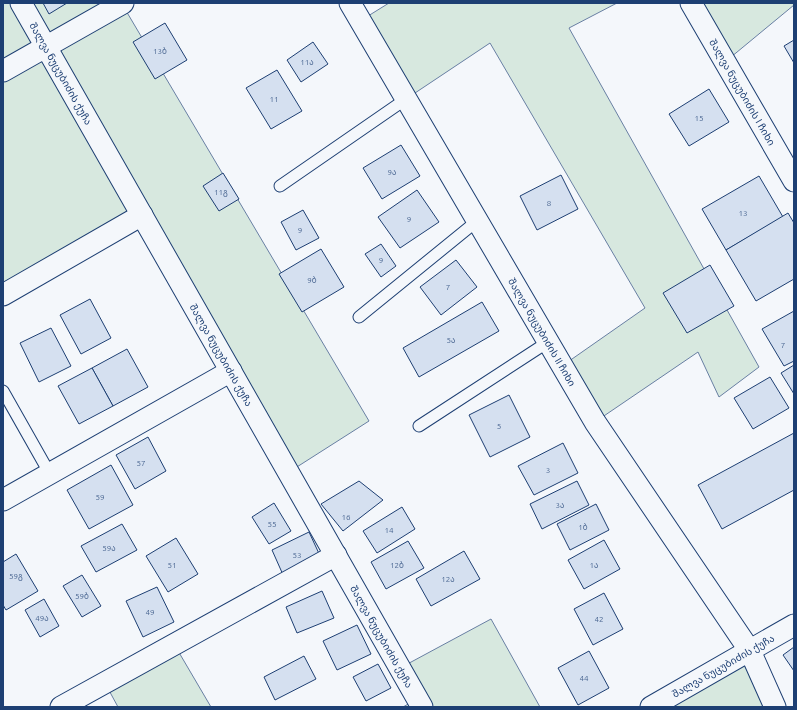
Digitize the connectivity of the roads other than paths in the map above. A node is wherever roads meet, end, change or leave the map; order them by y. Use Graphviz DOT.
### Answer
graph roads {
  1 [pos="21,3"];
  2 [pos="123,3"];
  3 [pos="350,3"];
  4 [pos="691,3"];
  5 [pos="45,46"];
  6 [pos="3,70"];
  7 [pos="406,99"];
  8 [pos="794,181"];
  9 [pos="280,186"];
  10 [pos="142,215"];
  11 [pos="477,221"];
  12 [pos="3,296"];
  13 [pos="359,317"];
  14 [pos="548,342"];
  15 [pos="231,371"];
  16 [pos="3,391"];
  17 [pos="418,426"];
  18 [pos="50,474"];
  19 [pos="3,500"];
  20 [pos="336,555"];
  21 [pos="794,625"];
  22 [pos="750,651"];
  23 [pos="61,707"];
  24 [pos="422,707"];
  25 [pos="651,707"];
  26 [pos="775,707"];
  1 -- 5 [label="street, შალვა ნუცუბიძის ქუჩა"];
  2 -- 5 [label="street"];
  3 -- 7 [label="street, შალვა ნუცუბიძის II ჩიხი"];
  4 -- 8 [label="street, შალვა ნუცუბიძის I ჩიხი"];
  5 -- 6 [label="street"];
  5 -- 10 [label="street, შალვა ნუცუბიძის ქუჩა"];
  7 -- 9 [label="lane"];
  7 -- 11 [label="street, შალვა ნუცუბიძის II ჩიხი"];
  10 -- 12 [label="street"];
  10 -- 15 [label="street, შალვა ნუცუბიძის ქუჩა"];
  11 -- 13 [label="lane"];
  11 -- 14 [label="street, შალვა ნუცუბიძის II ჩიხი"];
  14 -- 17 [label="lane"];
  14 -- 22 [label="street, შალვა ნუცუბიძის II ჩიხი"];
  15 -- 18 [label="street"];
  15 -- 20 [label="street, შალვა ნუცუბიძის ქუჩა"];
  16 -- 18 [label="lane"];
  18 -- 19 [label="street"];
  20 -- 23 [label="street"];
  20 -- 24 [label="street, შალვა ნუცუბიძის ქუჩა"];
  21 -- 22 [label="street, შალვა ნუცუბიძის ქუჩა"];
  22 -- 25 [label="street, შალვა ნუცუბიძის ქუჩა"];
  22 -- 26 [label="street, შალვა ნუცუბიძის II ჩიხი"];
}
